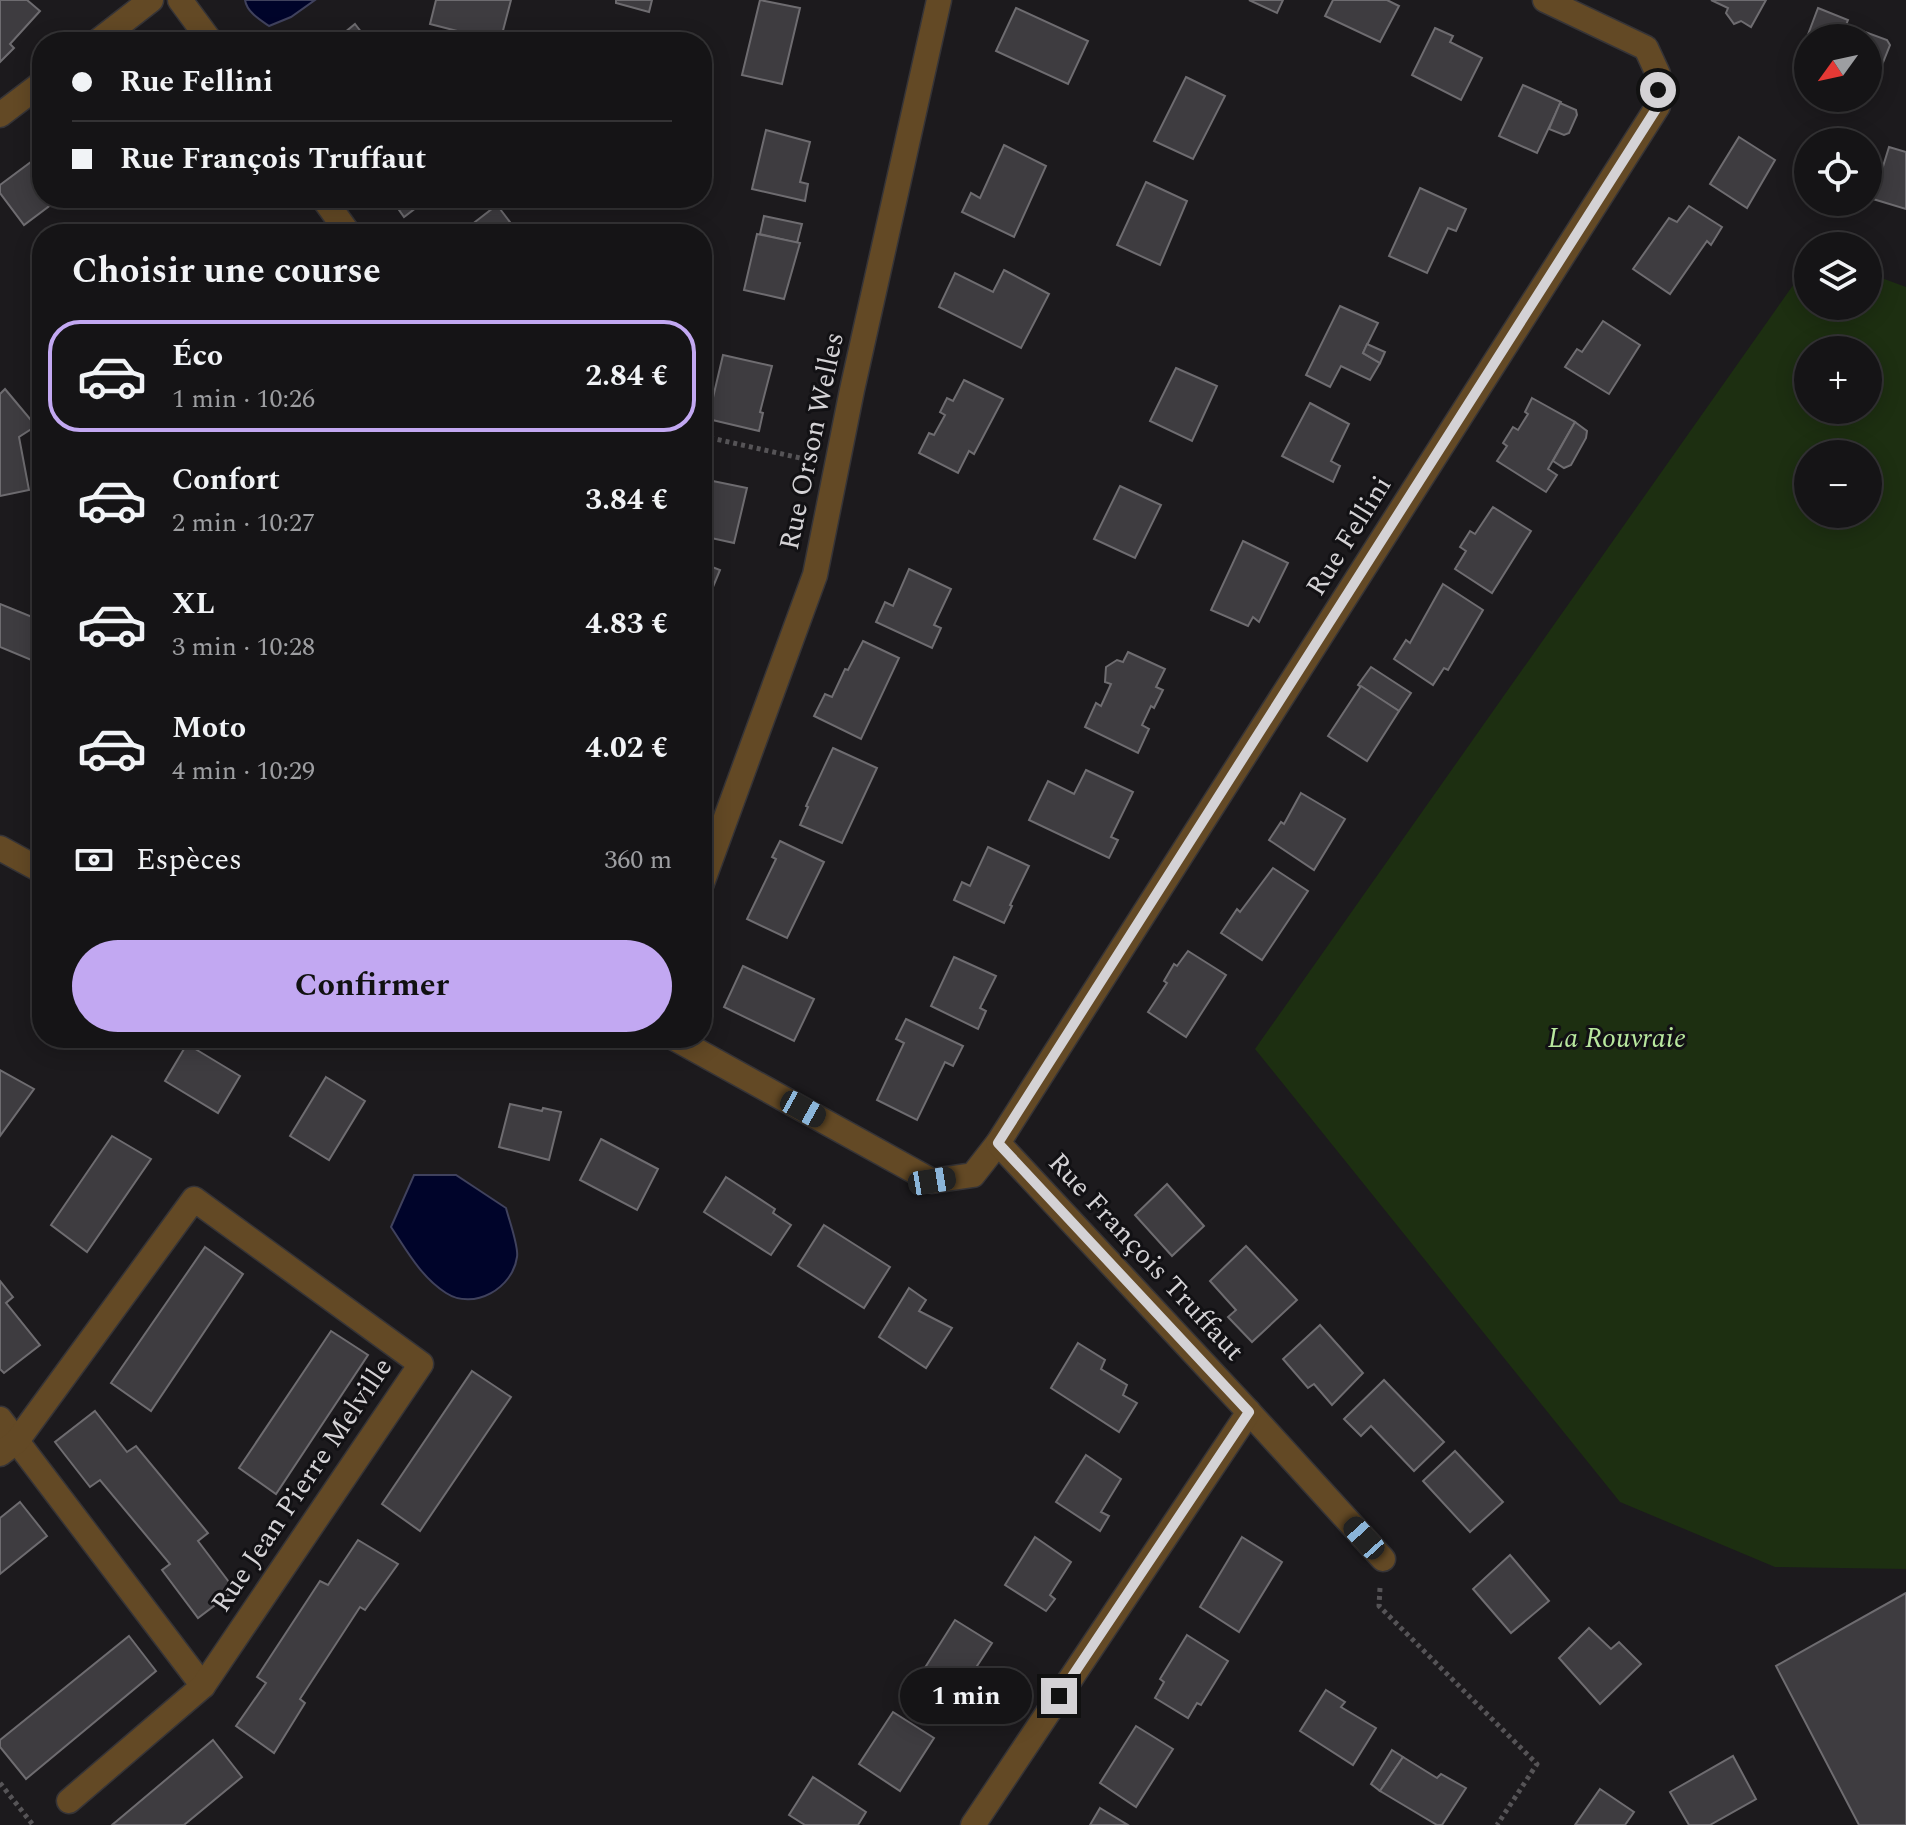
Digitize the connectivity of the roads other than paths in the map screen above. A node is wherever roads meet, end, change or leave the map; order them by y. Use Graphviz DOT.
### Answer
graph roads {
  1 [pos="151,0"];
  2 [pos="180,0"];
  3 [pos="939,0"];
  4 [pos="1545,0"];
  5 [pos="110,32"];
  6 [pos="204,32"];
  7 [pos="32,91"];
  8 [pos="0,115"];
  9 [pos="0,848"];
  10 [pos="712,856"];
  11 [pos="32,866"];
  12 [pos="692,1048"];
  13 [pos="998,1143"];
  14 [pos="1249,1412"];
  15 [pos="0,1419"];
  16 [pos="8,1447"];
  17 [pos="1383,1559"];
  18 [pos="203,1686"];
  19 [pos="69,1801"];
  20 [pos="973,1825"];
  1 -- 5 [label="street"];
  2 -- 6 [label="street"];
  3 -- 10 [label="street, Rue Orson Welles"];
  4 -- 13 [label="street, Rue Fellini"];
  7 -- 8 [label="street"];
  9 -- 11 [label="street"];
  12 -- 13 [label="street"];
  13 -- 14 [label="street, Rue François Truffaut"];
  14 -- 17 [label="street, Rue François Truffaut"];
  14 -- 20 [label="street"];
  15 -- 16 [label="street"];
  16 -- 18 [label="street"];
  16 -- 18 [label="street, Rue Jean Pierre Melville"];
  18 -- 19 [label="street, Rue Jean Pierre Melville"];
}
